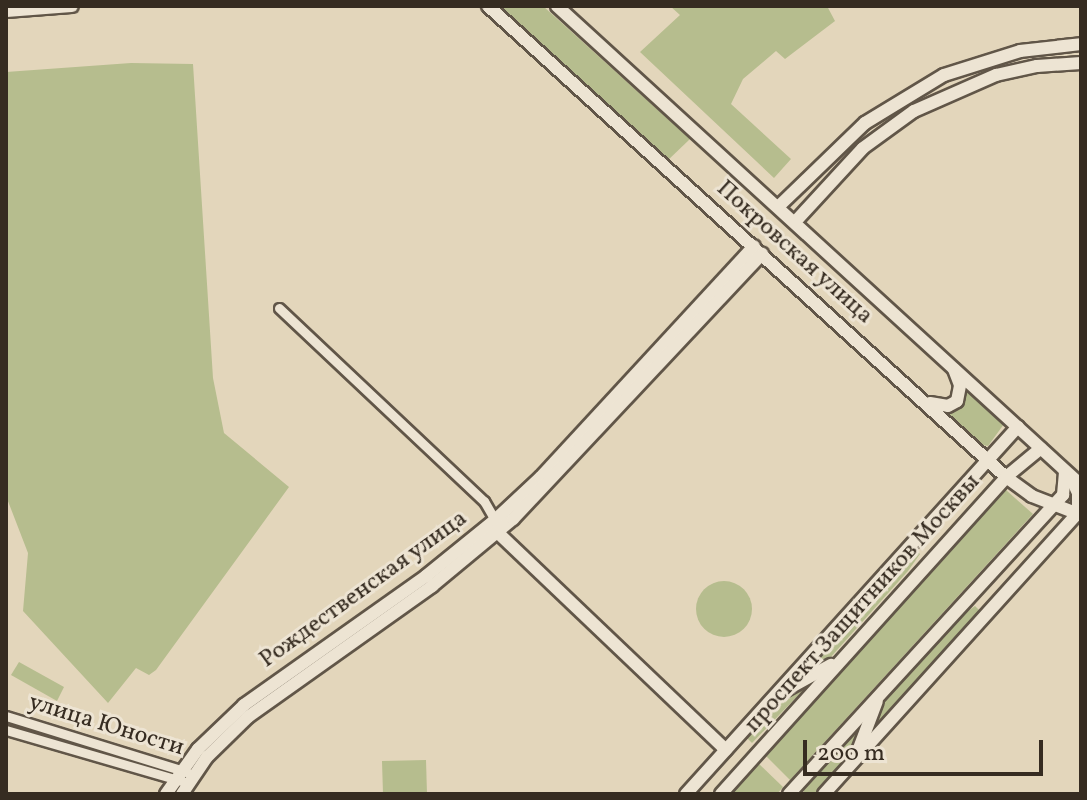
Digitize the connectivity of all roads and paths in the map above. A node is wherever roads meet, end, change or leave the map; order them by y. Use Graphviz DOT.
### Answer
graph roads {
  1 [pos="72,6"];
  2 [pos="488,6"];
  3 [pos="557,6"];
  4 [pos="564,6"];
  5 [pos="6,11"];
  6 [pos="572,19"];
  7 [pos="1081,44"];
  8 [pos="1081,63"];
  9 [pos="802,181"];
  10 [pos="821,193"];
  11 [pos="779,206"];
  12 [pos="795,222"];
  13 [pos="758,250"];
  14 [pos="279,308"];
  15 [pos="951,364"];
  16 [pos="920,397"];
  17 [pos="1018,427"];
  18 [pos="1041,448"];
  19 [pos="989,459"];
  20 [pos="1065,471"];
  21 [pos="1006,477"];
  22 [pos="1081,485"];
  23 [pos="1052,504"];
  24 [pos="1079,514"];
  25 [pos="496,527"];
  26 [pos="847,655"];
  27 [pos="880,694"];
  28 [pos="778,695"];
  29 [pos="6,716"];
  30 [pos="40,726"];
  31 [pos="6,730"];
  32 [pos="35,741"];
  33 [pos="726,750"];
  34 [pos="856,758"];
  35 [pos="184,780"];
  36 [pos="166,794"];
  37 [pos="686,794"];
  38 [pos="721,794"];
  39 [pos="789,794"];
  40 [pos="824,794"];
  1 -- 5 [label="street"];
  2 -- 13 [label="street, Покровская улица"];
  3 -- 6 [label="street, Покровская улица"];
  4 -- 6 [label="street"];
  6 -- 11 [label="street, Покровская улица"];
  7 -- 9 [label="street"];
  8 -- 10 [label="street"];
  9 -- 10 [label="street"];
  9 -- 11 [label="street"];
  10 -- 12 [label="street"];
  11 -- 12 [label="street, Покровская улица"];
  12 -- 15 [label="street, Покровская улица"];
  13 -- 16 [label="street, Покровская улица"];
  13 -- 25 [label="street, Рождественская улица"];
  14 -- 25 [label="street"];
  15 -- 16 [label="street"];
  15 -- 17 [label="street, Покровская улица"];
  16 -- 19 [label="street, Покровская улица"];
  17 -- 18 [label="street, Покровская улица"];
  17 -- 19 [label="street"];
  18 -- 20 [label="street, Покровская улица"];
  18 -- 21 [label="street, проспект Защитников Москвы"];
  19 -- 21 [label="street, Покровская улица"];
  19 -- 28 [label="street"];
  20 -- 22 [label="street, Покровская улица"];
  20 -- 23 [label="street"];
  20 -- 24 [label="street"];
  21 -- 23 [label="street, Покровская улица"];
  21 -- 26 [label="street, проспект Защитников Москвы"];
  23 -- 24 [label="street, Покровская улица"];
  23 -- 27 [label="street"];
  24 -- 34 [label="street"];
  25 -- 33 [label="street"];
  25 -- 35 [label="street, Рождественская улица"];
  26 -- 28 [label="street"];
  26 -- 38 [label="street, проспект Защитников Москвы"];
  27 -- 34 [label="street"];
  27 -- 39 [label="street"];
  28 -- 33 [label="street"];
  29 -- 30 [label="street, улица Юности"];
  30 -- 32 [label="street"];
  30 -- 35 [label="street, улица Юности"];
  31 -- 32 [label="street, улица Юности"];
  32 -- 35 [label="street, улица Юности"];
  33 -- 37 [label="street"];
  34 -- 40 [label="street"];
  35 -- 36 [label="street, Рождественская улица"];
}
